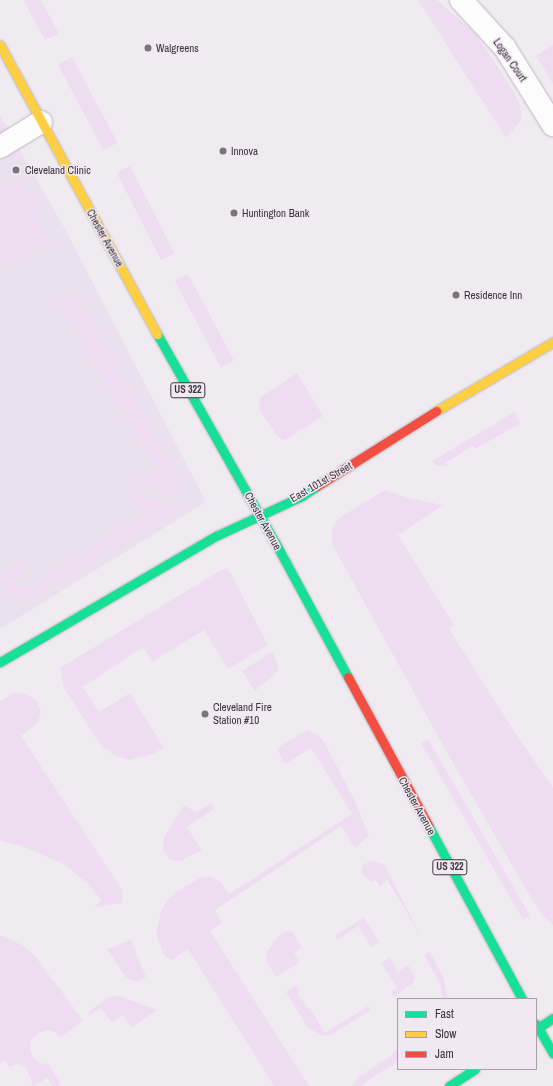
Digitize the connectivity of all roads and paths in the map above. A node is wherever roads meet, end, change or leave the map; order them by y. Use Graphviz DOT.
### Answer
graph roads {
  1 [pos="461,0"];
  2 [pos="0,45"];
  3 [pos="41,122"];
  4 [pos="553,125"];
  5 [pos="0,147"];
  6 [pos="553,342"];
  7 [pos="258,514"];
  8 [pos="0,662"];
  9 [pos="521,998"];
  10 [pos="553,1018"];
  11 [pos="537,1027"];
  12 [pos="553,1054"];
  13 [pos="473,1070"];
  14 [pos="449,1086"];
  1 -- 4 [label="street, Logan Court"];
  2 -- 3 [label="main road, Chester Avenue / US 322"];
  3 -- 5 [label="street"];
  3 -- 7 [label="main road, Chester Avenue / US 322"];
  6 -- 7 [label="main road, East 101st Street"];
  7 -- 8 [label="main road, East 101st Street"];
  7 -- 9 [label="main road, Chester Avenue / US 322"];
  10 -- 11 [label="main road"];
  11 -- 12 [label="main road"];
  13 -- 14 [label="main road"];
}
